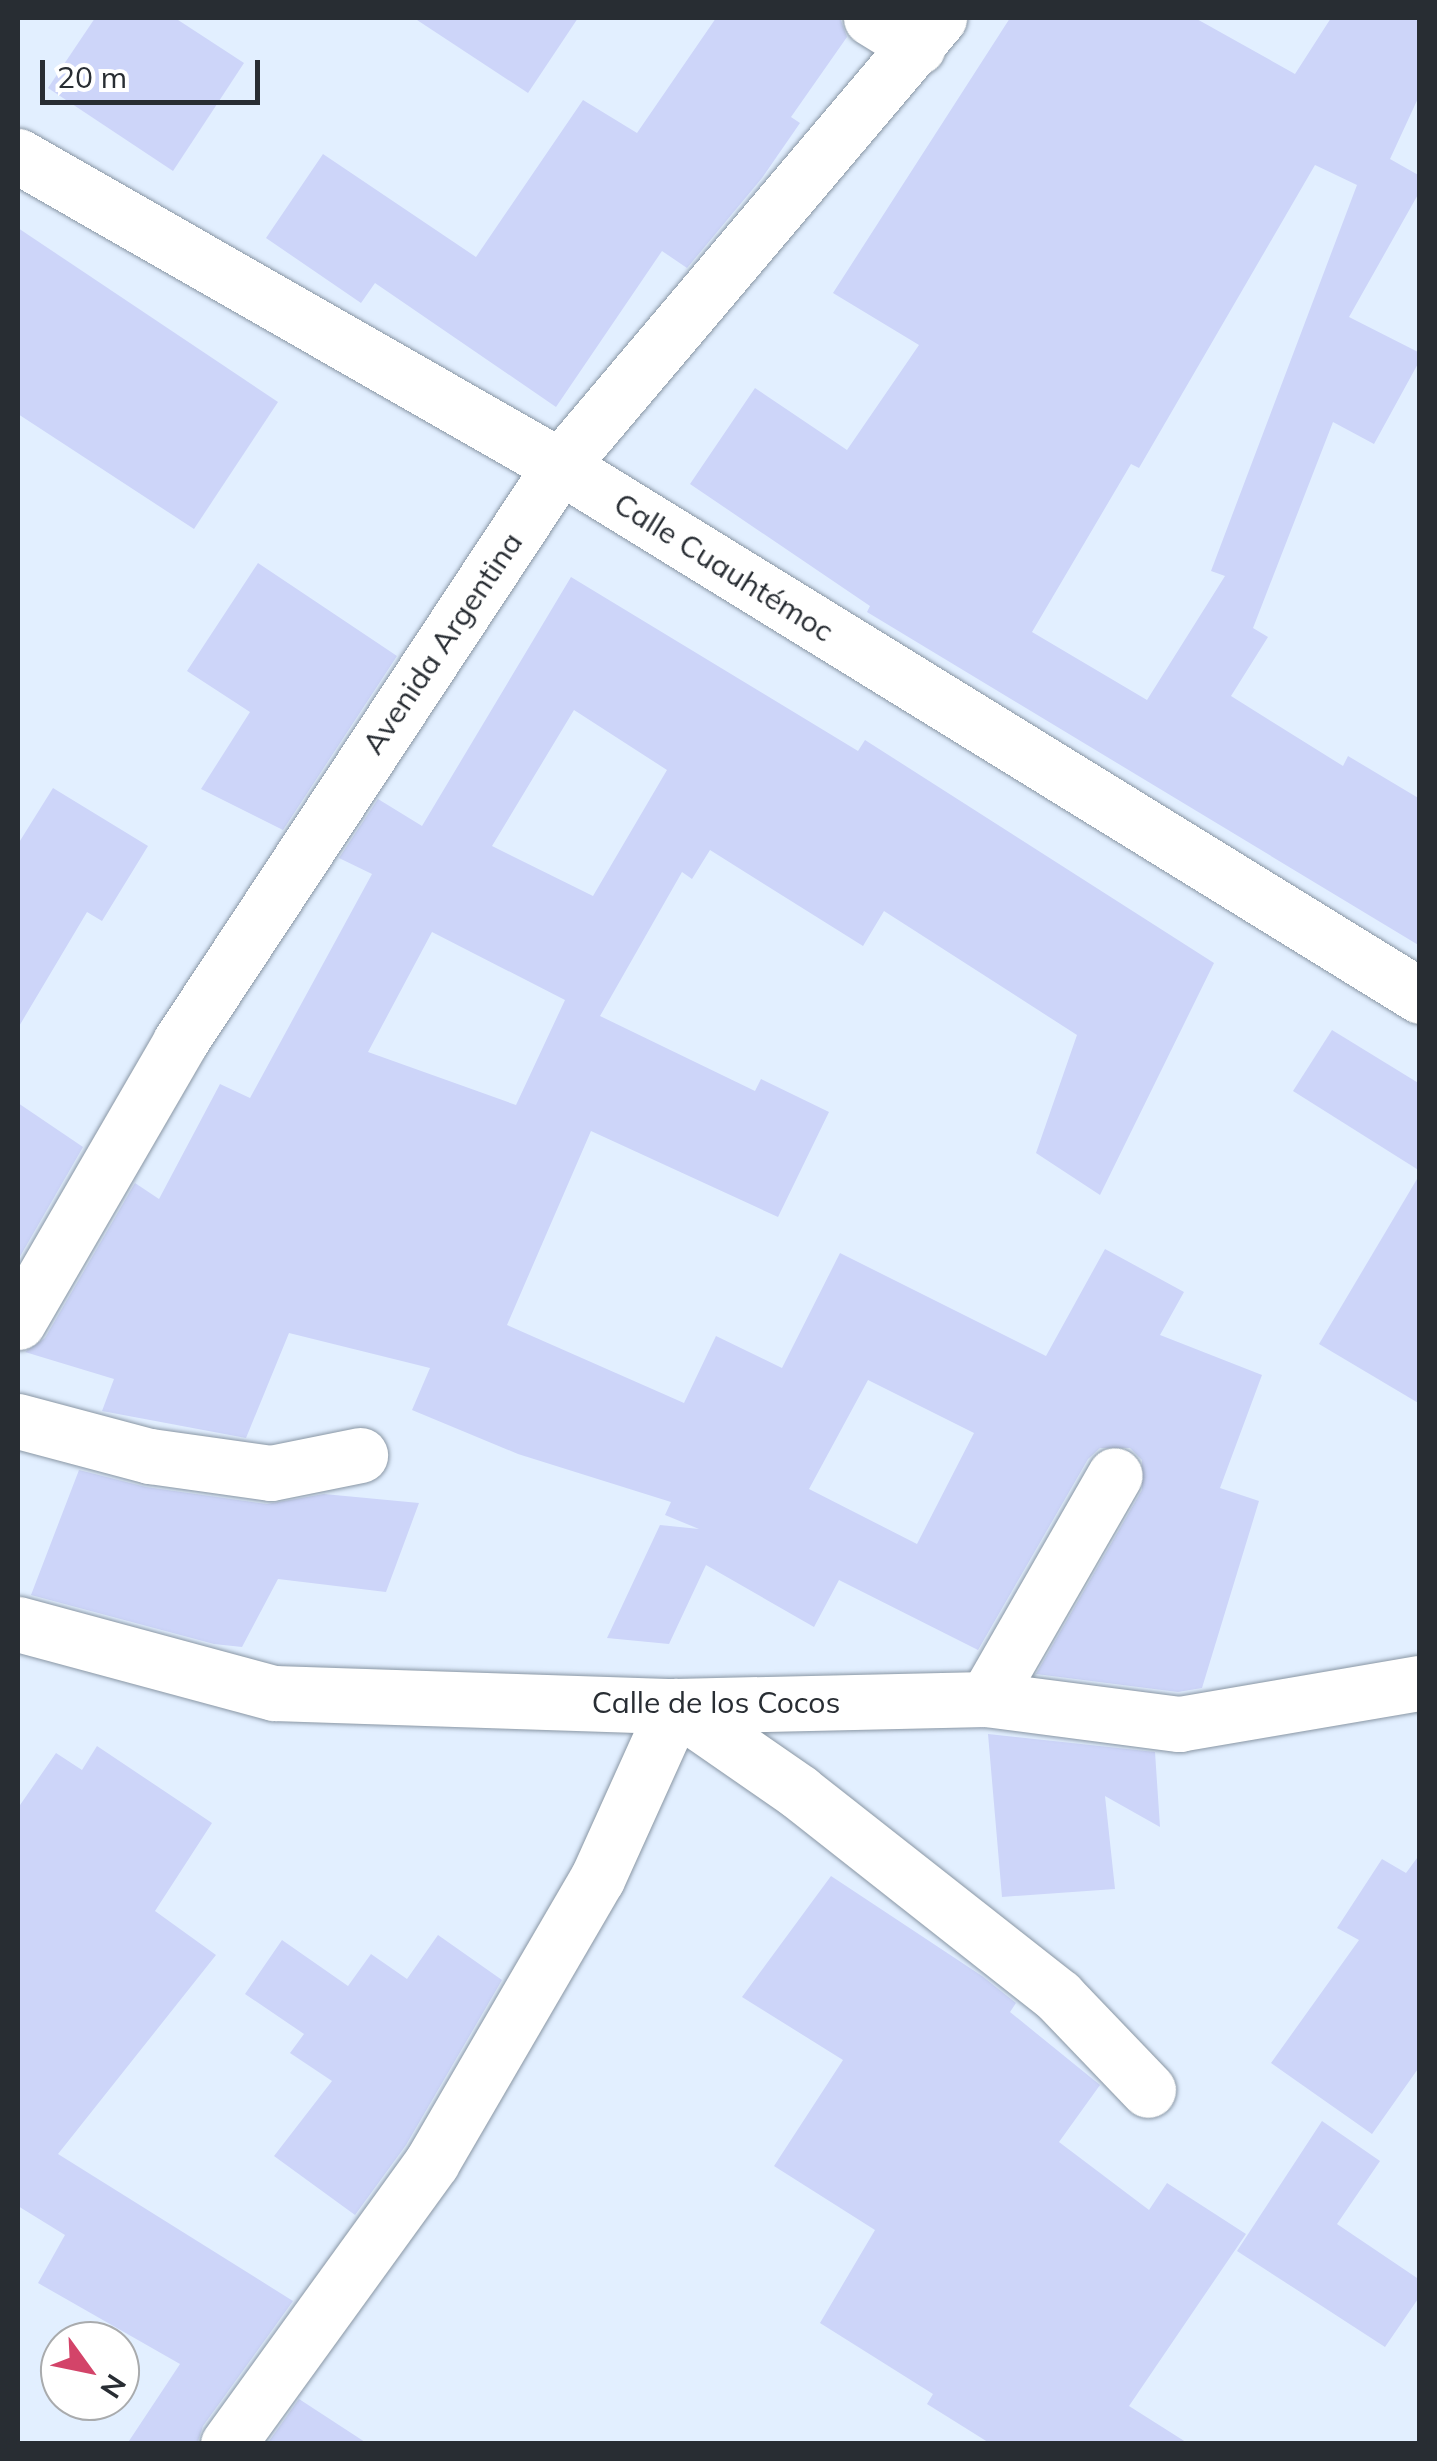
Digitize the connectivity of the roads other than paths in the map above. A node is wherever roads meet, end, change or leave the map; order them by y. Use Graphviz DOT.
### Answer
graph roads {
  1 [pos="871,18"];
  2 [pos="928,32"];
  3 [pos="18,156"];
  4 [pos="560,466"];
  5 [pos="1420,996"];
  6 [pos="18,1322"];
  7 [pos="18,1421"];
  8 [pos="360,1455"];
  9 [pos="1115,1475"];
  10 [pos="18,1624"];
  11 [pos="1420,1682"];
  12 [pos="986,1699"];
  13 [pos="675,1706"];
  14 [pos="1148,2090"];
  15 [pos="228,2444"];
  1 -- 2 [label="street"];
  2 -- 4 [label="street, Avenida Argentina"];
  3 -- 4 [label="street, Calle Cuauhtémoc"];
  4 -- 5 [label="street, Calle Cuauhtémoc"];
  4 -- 6 [label="street, Avenida Argentina"];
  7 -- 8 [label="street"];
  9 -- 12 [label="street"];
  10 -- 13 [label="street, Calle de los Cocos"];
  11 -- 12 [label="street, Calle de los Cocos"];
  12 -- 13 [label="street, Calle de los Cocos"];
  13 -- 14 [label="street"];
  13 -- 15 [label="street"];
}
